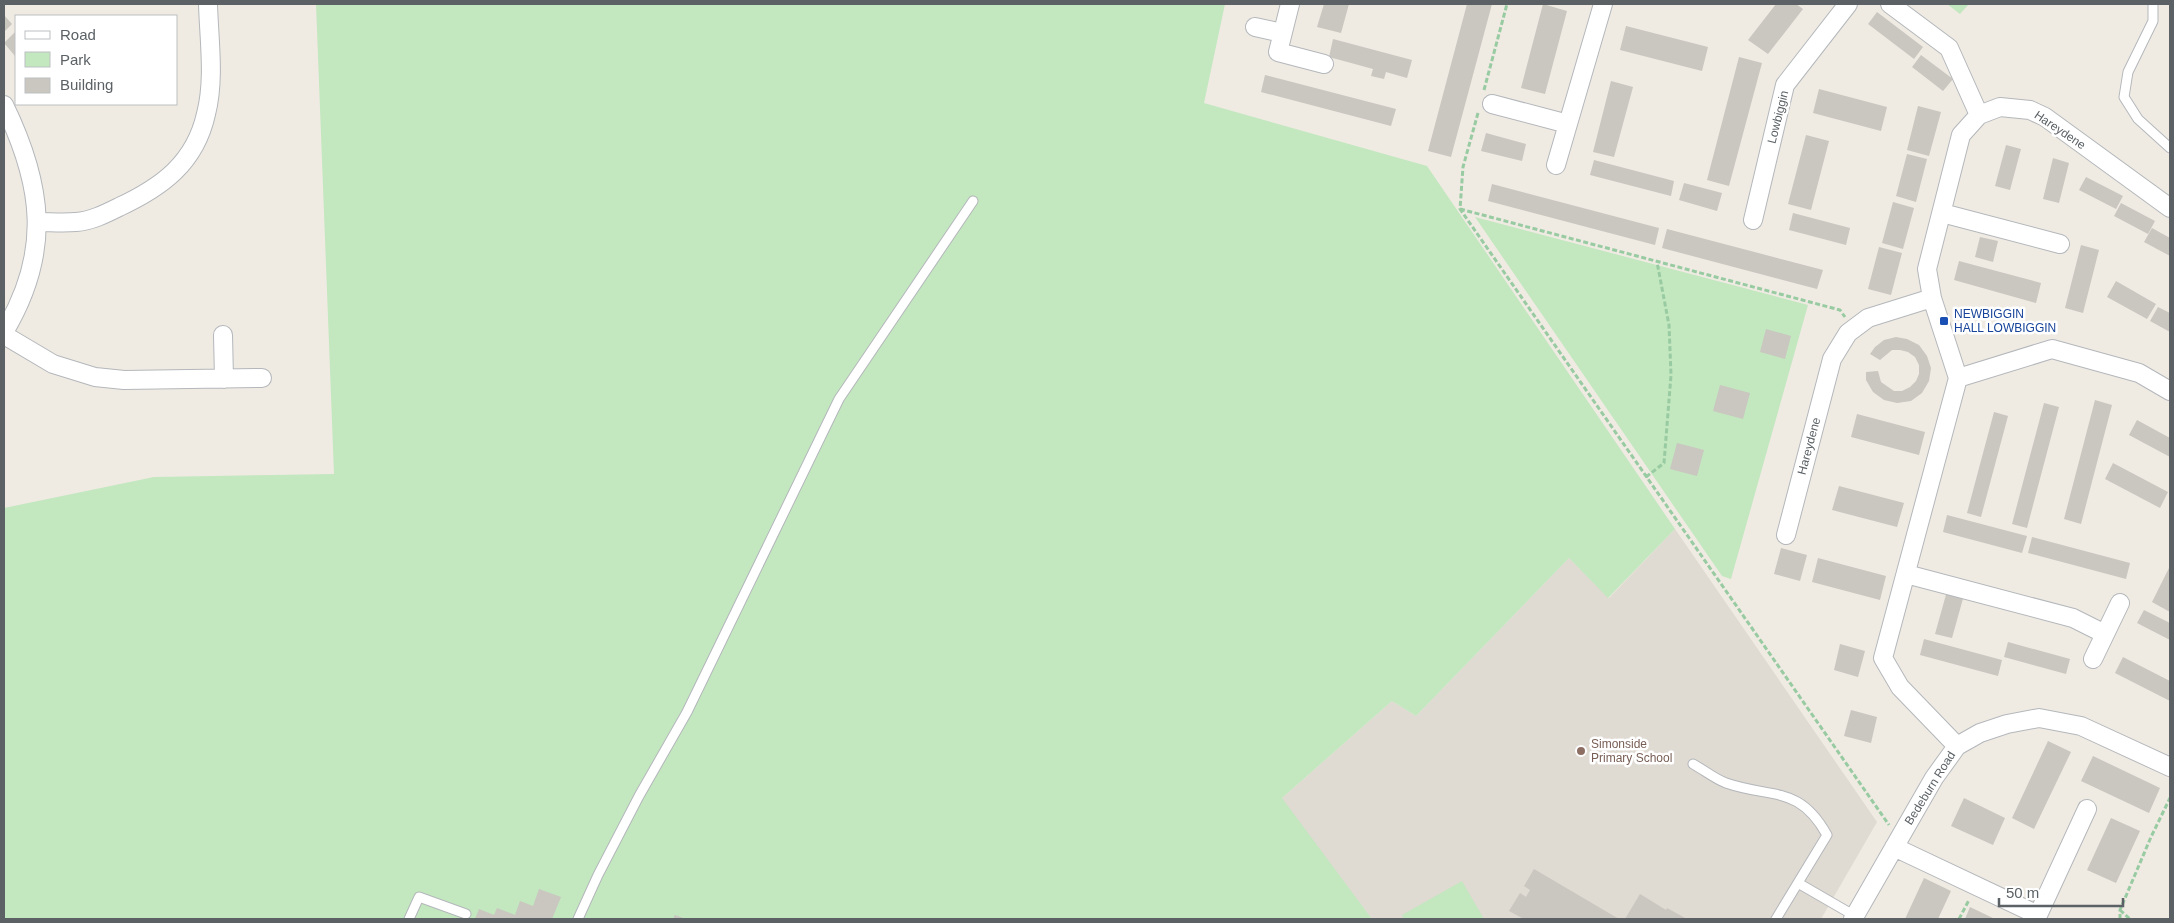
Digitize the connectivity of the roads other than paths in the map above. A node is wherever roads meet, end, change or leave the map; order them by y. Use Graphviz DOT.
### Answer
graph roads {
  1 [pos="208,4"];
  2 [pos="1290,4"];
  3 [pos="1604,4"];
  4 [pos="1848,4"];
  5 [pos="1890,4"];
  6 [pos="2153,4"];
  7 [pos="1255,27"];
  8 [pos="1282,33"];
  9 [pos="1324,64"];
  10 [pos="1485,103"];
  11 [pos="4,105"];
  12 [pos="1979,115"];
  13 [pos="1568,124"];
  14 [pos="2170,148"];
  15 [pos="1556,165"];
  16 [pos="973,201"];
  17 [pos="2170,208"];
  18 [pos="1942,213"];
  19 [pos="1753,220"];
  20 [pos="38,222"];
  21 [pos="2060,244"];
  22 [pos="1932,298"];
  23 [pos="4,333"];
  24 [pos="223,335"];
  25 [pos="262,378"];
  26 [pos="1958,378"];
  27 [pos="224,379"];
  28 [pos="2170,391"];
  29 [pos="1786,535"];
  30 [pos="1906,574"];
  31 [pos="2120,603"];
  32 [pos="2105,634"];
  33 [pos="2093,659"];
  34 [pos="1957,746"];
  35 [pos="1693,764"];
  36 [pos="2170,767"];
  37 [pos="2088,809"];
  38 [pos="1894,847"];
  39 [pos="1798,883"];
  40 [pos="466,914"];
  41 [pos="1854,918"];
  42 [pos="410,919"];
  43 [pos="578,919"];
  44 [pos="1776,919"];
  1 -- 20 [label="street"];
  2 -- 8 [label="street"];
  3 -- 13 [label="street"];
  4 -- 19 [label="street, Lowbiggin"];
  5 -- 12 [label="street"];
  6 -- 14 [label="lane"];
  7 -- 8 [label="street"];
  8 -- 9 [label="street"];
  10 -- 13 [label="street"];
  11 -- 20 [label="street"];
  12 -- 17 [label="street, Hareydene"];
  12 -- 18 [label="street, Hareydene"];
  13 -- 15 [label="street"];
  16 -- 43 [label="lane"];
  18 -- 21 [label="street"];
  18 -- 22 [label="street, Hareydene"];
  20 -- 23 [label="street"];
  22 -- 26 [label="street, Hareydene"];
  22 -- 29 [label="street, Hareydene"];
  23 -- 27 [label="street"];
  24 -- 27 [label="street"];
  25 -- 27 [label="street"];
  26 -- 28 [label="street"];
  26 -- 30 [label="street"];
  30 -- 32 [label="street"];
  30 -- 34 [label="street"];
  31 -- 32 [label="street"];
  32 -- 33 [label="street"];
  34 -- 36 [label="street, Bedeburn Road"];
  34 -- 38 [label="street, Bedeburn Road"];
  35 -- 39 [label="lane"];
  37 -- 38 [label="street"];
  38 -- 41 [label="street, Bedeburn Road"];
  39 -- 41 [label="lane"];
  39 -- 44 [label="lane"];
  40 -- 42 [label="lane"];
}
